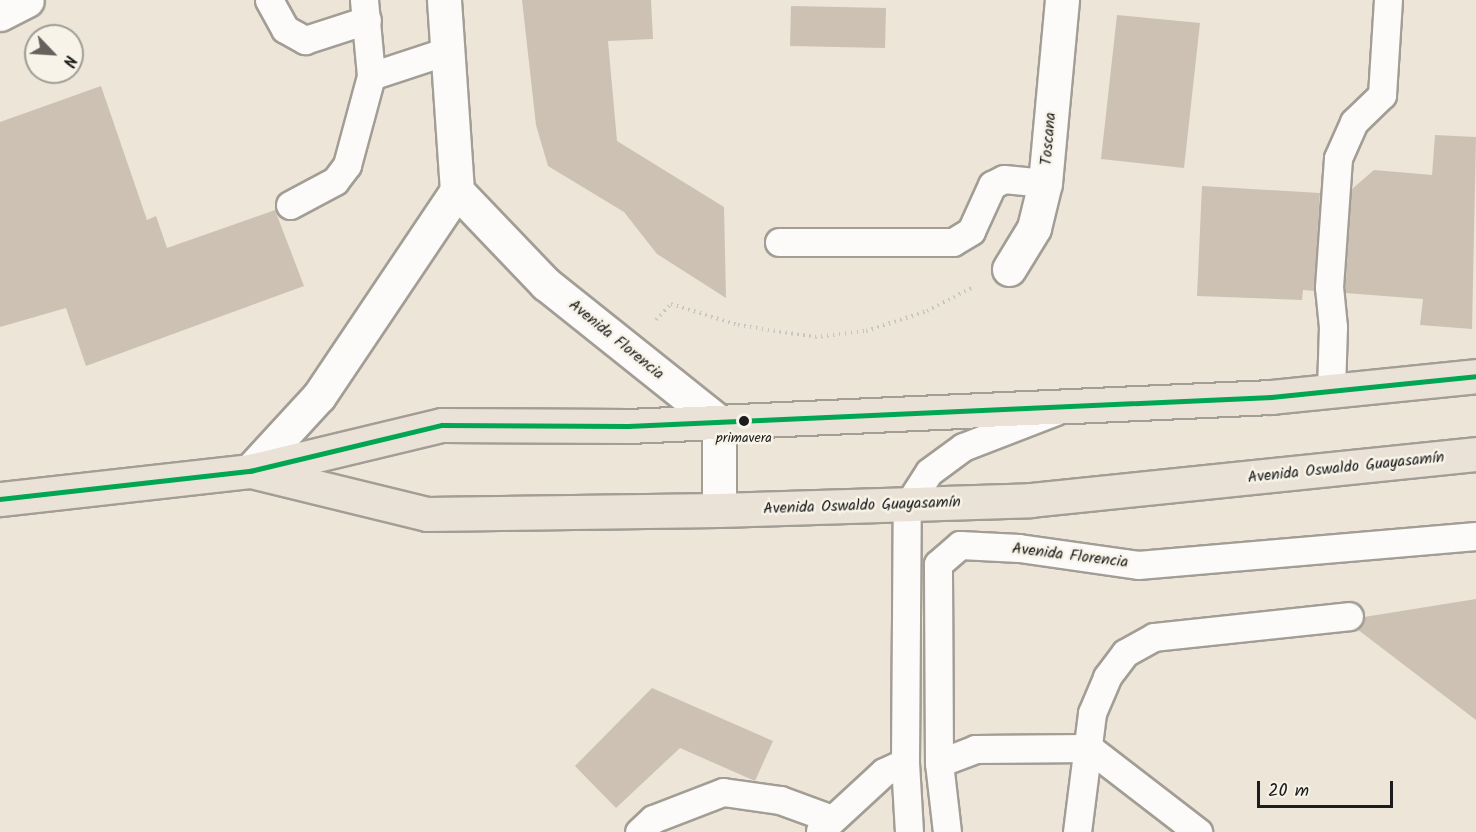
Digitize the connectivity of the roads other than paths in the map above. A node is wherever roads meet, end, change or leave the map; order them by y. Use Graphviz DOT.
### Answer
graph roads {
  1 [pos="27,0"];
  2 [pos="269,0"];
  3 [pos="444,0"];
  4 [pos="1062,0"];
  5 [pos="1388,0"];
  6 [pos="365,10"];
  7 [pos="0,14"];
  8 [pos="447,51"];
  9 [pos="371,76"];
  10 [pos="1045,183"];
  11 [pos="457,190"];
  12 [pos="290,206"];
  13 [pos="779,242"];
  14 [pos="1009,269"];
  15 [pos="1476,376"];
  16 [pos="1331,390"];
  17 [pos="1071,406"];
  18 [pos="718,422"];
  19 [pos="1476,454"];
  20 [pos="250,471"];
  21 [pos="0,499"];
  22 [pos="907,507"];
  23 [pos="719,510"];
  24 [pos="1476,536"];
  25 [pos="1349,616"];
  26 [pos="1089,748"];
  27 [pos="905,762"];
  28 [pos="939,763"];
  29 [pos="826,825"];
  30 [pos="639,832"];
  31 [pos="909,832"];
  32 [pos="947,832"];
  33 [pos="1077,832"];
  34 [pos="1198,832"];
  1 -- 7 [label="street"];
  2 -- 6 [label="lane"];
  3 -- 8 [label="street"];
  4 -- 10 [label="street, Toscana"];
  5 -- 16 [label="lane"];
  6 -- 9 [label="lane"];
  8 -- 9 [label="lane"];
  8 -- 11 [label="street"];
  9 -- 12 [label="lane"];
  10 -- 13 [label="lane"];
  10 -- 14 [label="street, Toscana"];
  11 -- 18 [label="street, Avenida Florencia"];
  11 -- 20 [label="street"];
  15 -- 16 [label="main road, Avenida Oswaldo Guayasamín"];
  16 -- 17 [label="main road, Avenida Oswaldo Guayasamín"];
  17 -- 18 [label="main road, Avenida Oswaldo Guayasamín"];
  17 -- 22 [label="lane"];
  18 -- 20 [label="main road, Avenida Oswaldo Guayasamín"];
  18 -- 23 [label="street"];
  19 -- 22 [label="main road, Avenida Oswaldo Guayasamín"];
  20 -- 21 [label="main road, Avenida Oswaldo Guayasamín"];
  20 -- 23 [label="main road, Avenida Oswaldo Guayasamín"];
  22 -- 23 [label="main road, Avenida Oswaldo Guayasamín"];
  22 -- 27 [label="lane"];
  24 -- 28 [label="lane, Avenida Florencia"];
  25 -- 26 [label="lane"];
  26 -- 28 [label="lane"];
  26 -- 33 [label="lane"];
  26 -- 34 [label="lane"];
  27 -- 29 [label="lane"];
  27 -- 31 [label="lane"];
  28 -- 32 [label="lane, Avenida Florencia"];
  29 -- 30 [label="lane"];
}
